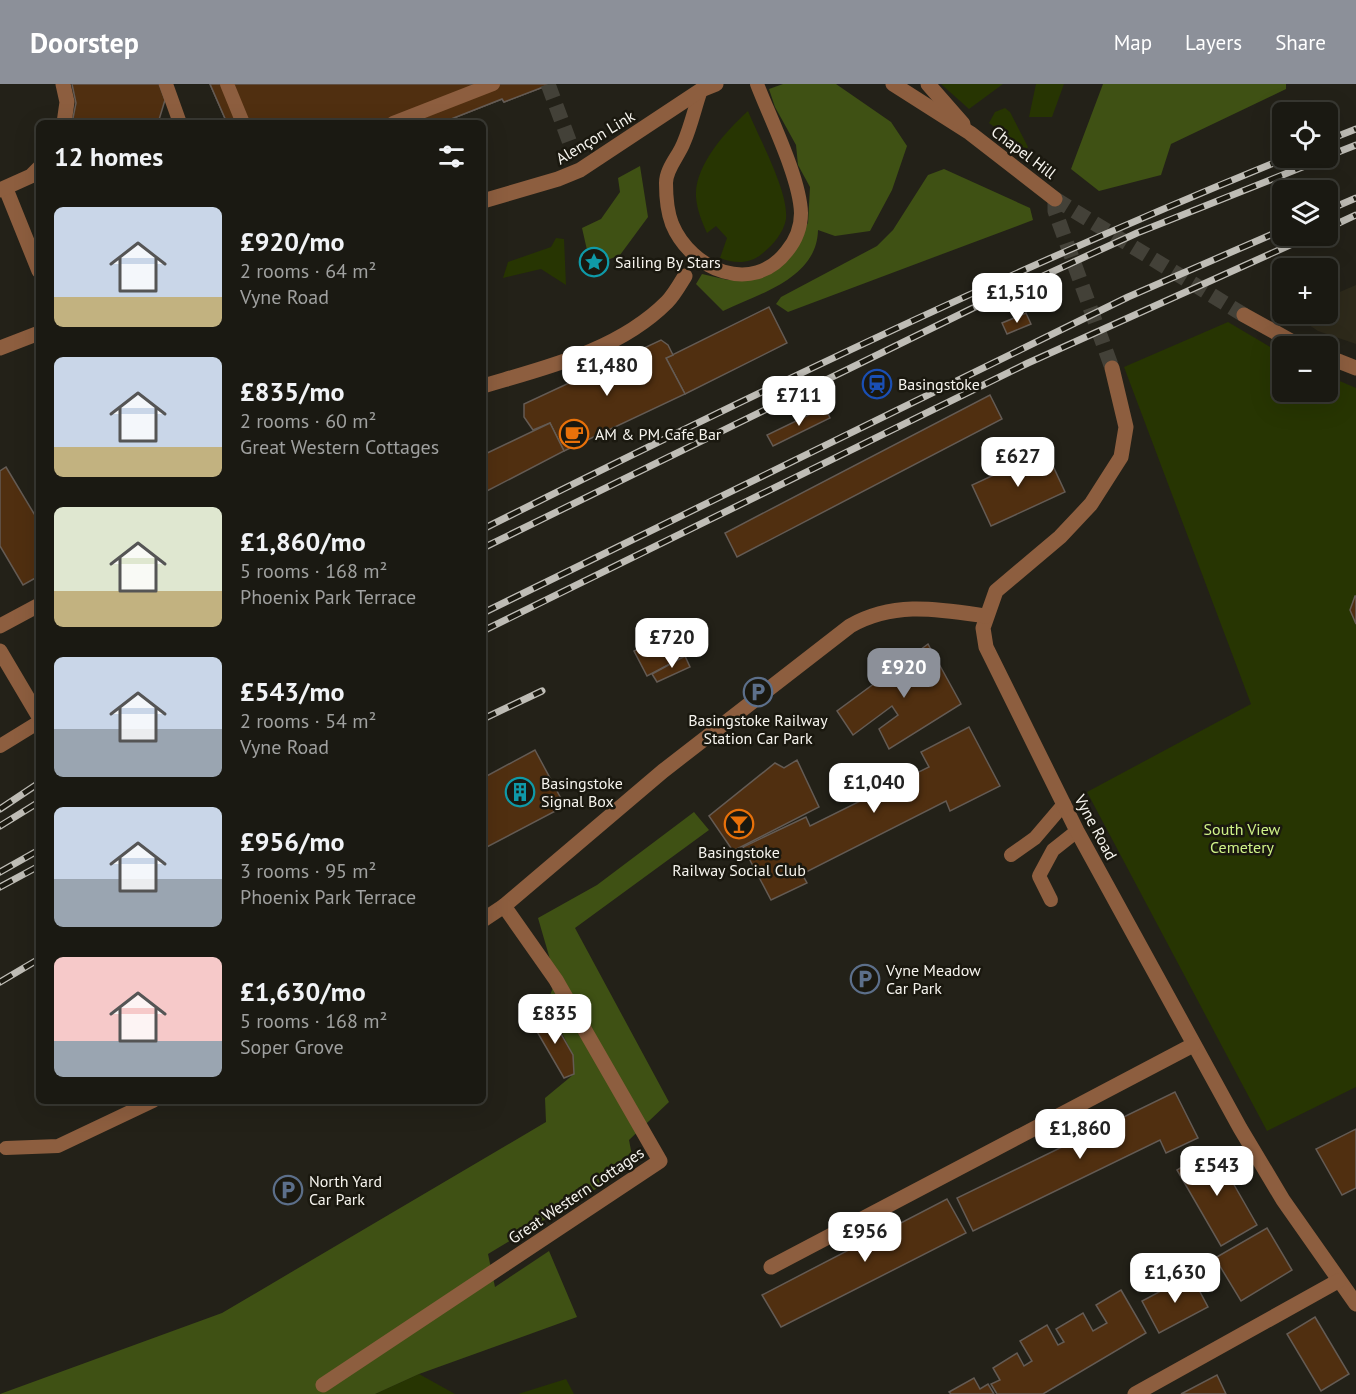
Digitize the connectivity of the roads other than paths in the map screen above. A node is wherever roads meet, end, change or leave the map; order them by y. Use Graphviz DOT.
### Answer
graph roads {
  1 [pos="63,84"];
  2 [pos="166,84"];
  3 [pos="227,84"];
  4 [pos="493,84"];
  5 [pos="716,84"];
  6 [pos="757,84"];
  7 [pos="892,84"];
  8 [pos="928,84"];
  9 [pos="701,90"];
  10 [pos="64,120"];
  11 [pos="179,120"];
  12 [pos="242,120"];
  13 [pos="401,120"];
  14 [pos="970,134"];
  15 [pos="36,171"];
  16 [pos="3,189"];
  17 [pos="1055,199"];
  18 [pos="486,200"];
  19 [pos="36,264"];
  20 [pos="686,276"];
  21 [pos="1244,315"];
  22 [pos="36,334"];
  23 [pos="1282,336"];
  24 [pos="0,348"];
  25 [pos="1338,361"];
  26 [pos="1356,368"];
  27 [pos="1112,369"];
  28 [pos="486,385"];
  29 [pos="36,607"];
  30 [pos="986,616"];
  31 [pos="0,626"];
  32 [pos="0,651"];
  33 [pos="36,712"];
  34 [pos="36,724"];
  35 [pos="0,746"];
  36 [pos="1064,804"];
  37 [pos="1077,831"];
  38 [pos="1011,855"];
  39 [pos="1051,900"];
  40 [pos="504,906"];
  41 [pos="486,918"];
  42 [pos="1193,1045"];
  43 [pos="147,1104"];
  44 [pos="6,1148"];
  45 [pos="771,1267"];
  46 [pos="1338,1281"];
  47 [pos="1356,1304"];
  48 [pos="323,1385"];
  49 [pos="1135,1394"];
  1 -- 10 [label="street"];
  2 -- 11 [label="lane"];
  3 -- 12 [label="lane"];
  4 -- 13 [label="lane"];
  5 -- 9 [label="street, Alençon Link"];
  6 -- 9 [label="lane"];
  7 -- 14 [label="street, Chapel Hill"];
  8 -- 14 [label="street, Chapel Hill"];
  9 -- 18 [label="street, Alençon Link"];
  14 -- 17 [label="street, Chapel Hill"];
  15 -- 16 [label="street"];
  16 -- 19 [label="street"];
  20 -- 28 [label="street"];
  21 -- 23 [label="street"];
  22 -- 24 [label="street"];
  25 -- 26 [label="street"];
  27 -- 30 [label="street, Vyne Road"];
  29 -- 31 [label="street"];
  30 -- 36 [label="street, Vyne Road"];
  30 -- 40 [label="street"];
  32 -- 33 [label="street"];
  34 -- 35 [label="lane"];
  36 -- 37 [label="street, Vyne Road"];
  36 -- 38 [label="lane"];
  37 -- 39 [label="lane"];
  37 -- 42 [label="street, Vyne Road"];
  40 -- 41 [label="street"];
  40 -- 48 [label="street, Great Western Cottages"];
  42 -- 45 [label="street"];
  42 -- 46 [label="street, Vyne Road"];
  43 -- 44 [label="lane"];
  46 -- 47 [label="street, Vyne Road"];
  46 -- 49 [label="street"];
}
